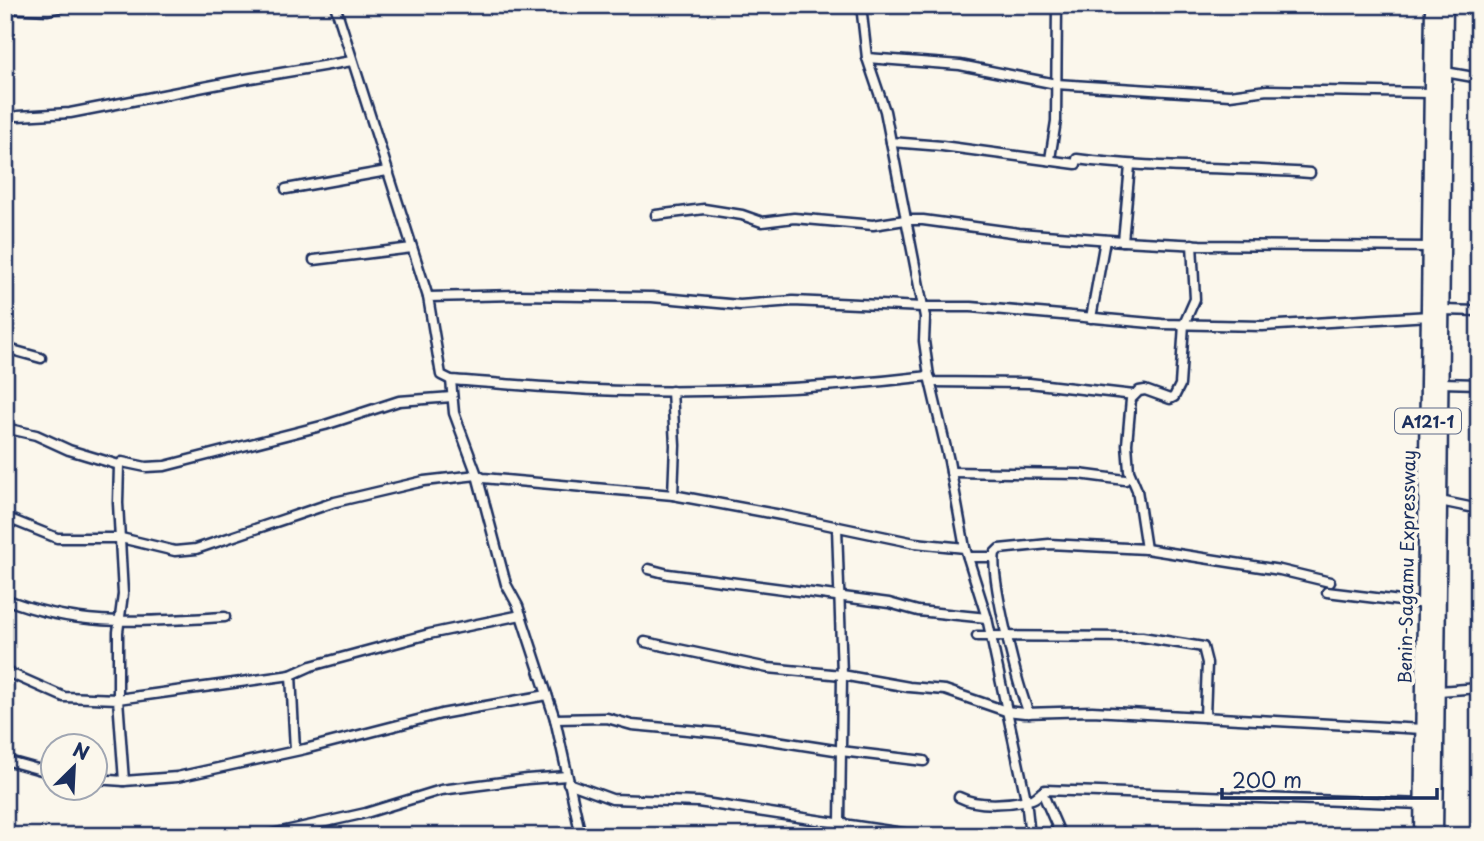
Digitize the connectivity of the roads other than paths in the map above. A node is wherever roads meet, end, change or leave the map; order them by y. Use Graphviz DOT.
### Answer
graph roads {
  1 [pos="71,5"];
  2 [pos="335,5"];
  3 [pos="861,5"];
  4 [pos="1057,5"];
  5 [pos="1075,5"];
  6 [pos="1433,5"];
  7 [pos="1445,5"];
  8 [pos="5,8"];
  9 [pos="1100,9"];
  10 [pos="867,58"];
  11 [pos="352,61"];
  12 [pos="1444,72"];
  13 [pos="1479,78"];
  14 [pos="1056,84"];
  15 [pos="1431,93"];
  16 [pos="18,116"];
  17 [pos="891,142"];
  18 [pos="1051,159"];
  19 [pos="1130,166"];
  20 [pos="387,171"];
  21 [pos="1310,173"];
  22 [pos="286,189"];
  23 [pos="656,215"];
  24 [pos="905,220"];
  25 [pos="1105,240"];
  26 [pos="1123,241"];
  27 [pos="1192,244"];
  28 [pos="1430,247"];
  29 [pos="412,248"];
  30 [pos="314,260"];
  31 [pos="428,297"];
  32 [pos="923,307"];
  33 [pos="1479,311"];
  34 [pos="1436,313"];
  35 [pos="1091,318"];
  36 [pos="1184,324"];
  37 [pos="5,348"];
  38 [pos="41,358"];
  39 [pos="929,376"];
  40 [pos="451,380"];
  41 [pos="1441,383"];
  42 [pos="1479,384"];
  43 [pos="672,391"];
  44 [pos="1134,395"];
  45 [pos="453,397"];
  46 [pos="5,428"];
  47 [pos="119,464"];
  48 [pos="951,472"];
  49 [pos="477,475"];
  50 [pos="1125,480"];
  51 [pos="673,495"];
  52 [pos="1440,501"];
  53 [pos="1479,509"];
  54 [pos="5,517"];
  55 [pos="837,527"];
  56 [pos="121,538"];
  57 [pos="965,548"];
  58 [pos="1146,549"];
  59 [pos="968,557"];
  60 [pos="993,557"];
  61 [pos="649,569"];
  62 [pos="1330,582"];
  63 [pos="1327,592"];
  64 [pos="838,596"];
  65 [pos="5,599"];
  66 [pos="1424,604"];
  67 [pos="521,615"];
  68 [pos="225,617"];
  69 [pos="987,618"];
  70 [pos="119,623"];
  71 [pos="1111,634"];
  72 [pos="1008,635"];
  73 [pos="977,636"];
  74 [pos="991,637"];
  75 [pos="645,642"];
  76 [pos="5,671"];
  77 [pos="842,674"];
  78 [pos="291,675"];
  79 [pos="1000,677"];
  80 [pos="1019,679"];
  81 [pos="1479,688"];
  82 [pos="1439,691"];
  83 [pos="547,695"];
  84 [pos="118,699"];
  85 [pos="1006,711"];
  86 [pos="1029,713"];
  87 [pos="1205,717"];
  88 [pos="555,719"];
  89 [pos="1423,729"];
  90 [pos="296,750"];
  91 [pos="841,751"];
  92 [pos="5,760"];
  93 [pos="924,761"];
  94 [pos="38,769"];
  95 [pos="108,780"];
  96 [pos="567,780"];
  97 [pos="124,781"];
  98 [pos="1042,792"];
  99 [pos="959,797"];
  100 [pos="1030,799"];
  101 [pos="1046,801"];
  102 [pos="1422,804"];
  103 [pos="840,822"];
  104 [pos="263,836"];
  105 [pos="581,836"];
  106 [pos="923,836"];
  107 [pos="1030,836"];
  108 [pos="1058,836"];
  109 [pos="1422,836"];
  110 [pos="1436,836"];
  1 -- 8 [label="street"];
  2 -- 11 [label="street"];
  3 -- 10 [label="street"];
  4 -- 14 [label="street"];
  5 -- 9 [label="street"];
  6 -- 15 [label="highway, Benin-Sagamu Expressway / A121-1"];
  7 -- 12 [label="highway, A121-1"];
  10 -- 14 [label="street"];
  10 -- 17 [label="street"];
  11 -- 16 [label="street"];
  11 -- 20 [label="street"];
  12 -- 13 [label="street"];
  12 -- 34 [label="highway, A121-1"];
  14 -- 15 [label="street"];
  14 -- 18 [label="street"];
  15 -- 28 [label="highway, Benin-Sagamu Expressway / A121-1"];
  17 -- 18 [label="street"];
  17 -- 24 [label="street"];
  18 -- 19 [label="street"];
  19 -- 21 [label="street"];
  19 -- 26 [label="street"];
  20 -- 22 [label="street"];
  20 -- 29 [label="street"];
  23 -- 24 [label="street"];
  24 -- 25 [label="street"];
  24 -- 32 [label="street"];
  25 -- 26 [label="street"];
  25 -- 35 [label="street"];
  26 -- 27 [label="street"];
  27 -- 28 [label="street"];
  27 -- 36 [label="street"];
  28 -- 34 [label="highway, Benin-Sagamu Expressway / A121-1"];
  29 -- 30 [label="street"];
  29 -- 31 [label="street"];
  31 -- 32 [label="street"];
  31 -- 40 [label="street"];
  32 -- 35 [label="street"];
  32 -- 39 [label="street"];
  33 -- 34 [label="street"];
  34 -- 36 [label="street"];
  34 -- 41 [label="highway, A121-1"];
  34 -- 66 [label="highway, Benin-Sagamu Expressway / A121-1"];
  35 -- 36 [label="street"];
  36 -- 44 [label="street"];
  37 -- 38 [label="street"];
  39 -- 43 [label="street"];
  39 -- 44 [label="street"];
  39 -- 48 [label="street"];
  40 -- 43 [label="street"];
  40 -- 45 [label="street"];
  41 -- 42 [label="street"];
  41 -- 52 [label="highway, A121-1"];
  43 -- 51 [label="street"];
  44 -- 58 [label="street"];
  45 -- 47 [label="street"];
  45 -- 49 [label="street"];
  46 -- 47 [label="street"];
  47 -- 56 [label="street"];
  48 -- 50 [label="street"];
  48 -- 57 [label="street"];
  49 -- 51 [label="street"];
  49 -- 56 [label="street"];
  49 -- 67 [label="street"];
  51 -- 55 [label="street"];
  52 -- 53 [label="street"];
  52 -- 82 [label="highway, A121-1"];
  54 -- 56 [label="street"];
  55 -- 57 [label="street"];
  55 -- 64 [label="street"];
  56 -- 70 [label="street"];
  57 -- 59 [label="street"];
  58 -- 60 [label="street"];
  58 -- 62 [label="street"];
  59 -- 60 [label="street"];
  59 -- 69 [label="street"];
  60 -- 72 [label="street"];
  61 -- 64 [label="street"];
  63 -- 66 [label="street"];
  64 -- 69 [label="street"];
  64 -- 77 [label="street"];
  65 -- 70 [label="street"];
  66 -- 89 [label="highway, Benin-Sagamu Expressway / A121-1"];
  67 -- 78 [label="street"];
  67 -- 83 [label="street"];
  68 -- 70 [label="street"];
  69 -- 74 [label="street"];
  70 -- 84 [label="street"];
  71 -- 73 [label="street"];
  72 -- 73 [label="street"];
  72 -- 74 [label="street"];
  72 -- 80 [label="street"];
  73 -- 87 [label="street"];
  74 -- 79 [label="street"];
  75 -- 77 [label="street"];
  76 -- 84 [label="street"];
  77 -- 85 [label="street"];
  77 -- 91 [label="street"];
  78 -- 84 [label="street"];
  78 -- 90 [label="street"];
  79 -- 80 [label="street"];
  79 -- 85 [label="street"];
  80 -- 86 [label="street"];
  81 -- 82 [label="street"];
  82 -- 110 [label="highway, A121-1"];
  83 -- 88 [label="street"];
  83 -- 90 [label="street"];
  84 -- 97 [label="street"];
  85 -- 86 [label="street"];
  85 -- 100 [label="street"];
  86 -- 87 [label="street"];
  87 -- 89 [label="street"];
  88 -- 91 [label="street"];
  88 -- 96 [label="street"];
  89 -- 102 [label="highway, Benin-Sagamu Expressway / A121-1"];
  90 -- 97 [label="street"];
  91 -- 93 [label="street"];
  91 -- 103 [label="street"];
  92 -- 94 [label="street"];
  95 -- 97 [label="street"];
  96 -- 103 [label="street"];
  96 -- 104 [label="street"];
  96 -- 105 [label="street"];
  98 -- 100 [label="street"];
  98 -- 101 [label="street"];
  98 -- 102 [label="street"];
  99 -- 100 [label="street"];
  100 -- 101 [label="street"];
  100 -- 107 [label="street"];
  101 -- 108 [label="street"];
  102 -- 109 [label="highway, Benin-Sagamu Expressway / A121-1"];
  103 -- 106 [label="street"];
}
